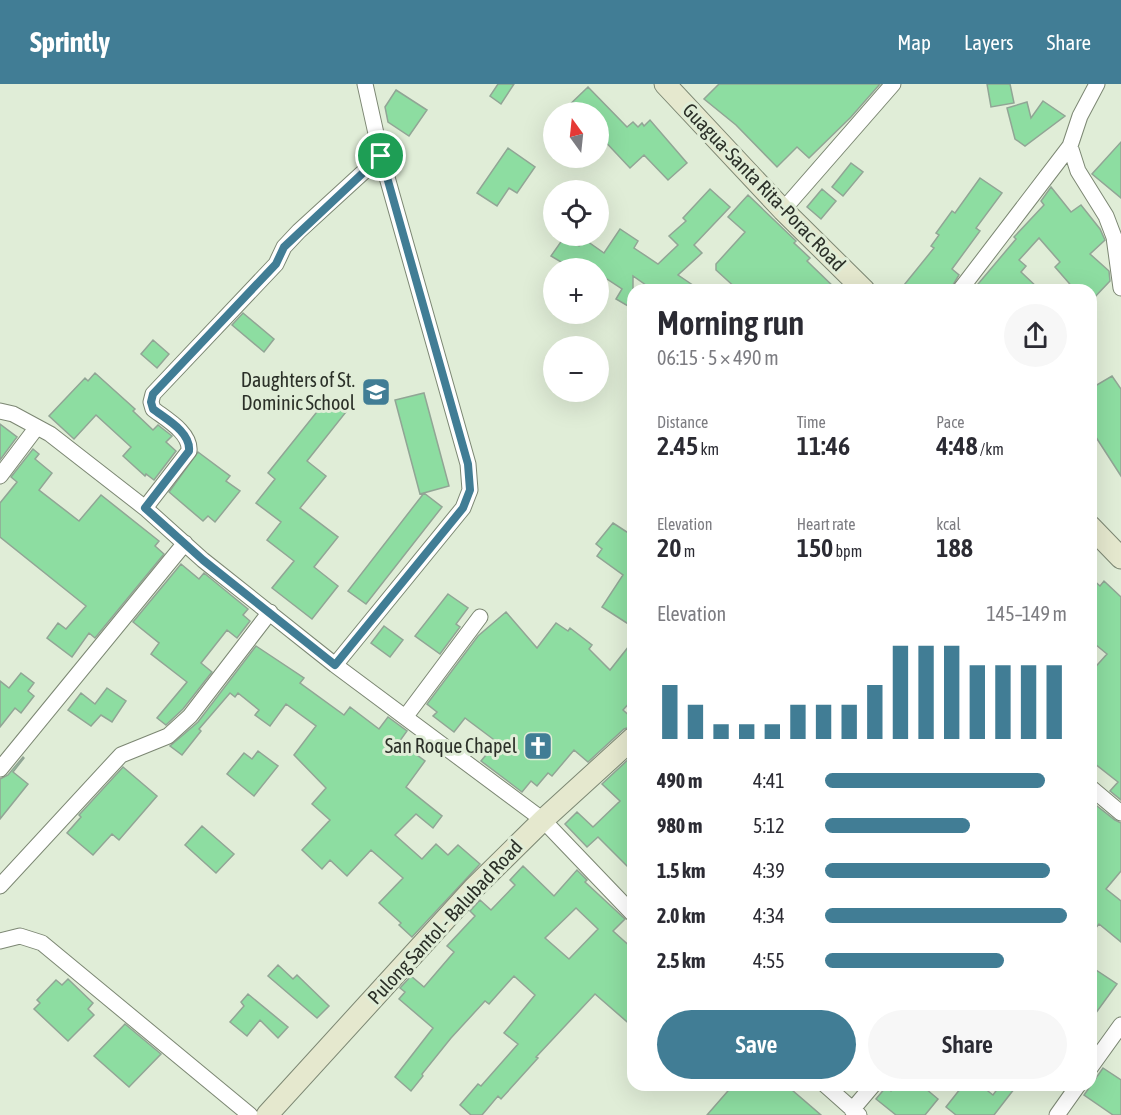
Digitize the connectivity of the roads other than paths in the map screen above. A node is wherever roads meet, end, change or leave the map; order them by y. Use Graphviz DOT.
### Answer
graph roads {
  1 [pos="365,84"];
  2 [pos="665,84"];
  3 [pos="893,84"];
  4 [pos="1097,84"];
  5 [pos="1070,146"];
  6 [pos="381,156"];
  7 [pos="783,210"];
  8 [pos="858,284"];
  9 [pos="965,284"];
  10 [pos="1121,288"];
  11 [pos="0,411"];
  12 [pos="37,427"];
  13 [pos="0,476"];
  14 [pos="145,508"];
  15 [pos="1097,533"];
  16 [pos="185,543"];
  17 [pos="1121,558"];
  18 [pos="270,612"];
  19 [pos="480,617"];
  20 [pos="335,665"];
  21 [pos="406,716"];
  22 [pos="627,743"];
  23 [pos="0,769"];
  24 [pos="1097,793"];
  25 [pos="1121,813"];
  26 [pos="543,820"];
  27 [pos="0,886"];
  28 [pos="627,908"];
  29 [pos="0,941"];
  30 [pos="1121,1025"];
  31 [pos="1097,1058"];
  32 [pos="832,1091"];
  33 [pos="870,1091"];
  34 [pos="1074,1091"];
  35 [pos="856,1112"];
  36 [pos="250,1115"];
  37 [pos="267,1115"];
  38 [pos="1057,1115"];
  1 -- 6 [label="street"];
  2 -- 7 [label="street, Guagua-Santa Rita-Porac Road"];
  3 -- 7 [label="street"];
  4 -- 5 [label="street"];
  5 -- 9 [label="street"];
  5 -- 10 [label="street"];
  6 -- 14 [label="street"];
  6 -- 20 [label="street"];
  7 -- 8 [label="street, Guagua-Santa Rita-Porac Road"];
  11 -- 12 [label="street"];
  12 -- 13 [label="street"];
  12 -- 14 [label="street"];
  14 -- 16 [label="street"];
  15 -- 17 [label="street"];
  16 -- 18 [label="street"];
  16 -- 23 [label="street"];
  18 -- 20 [label="street"];
  18 -- 27 [label="street"];
  19 -- 21 [label="street"];
  20 -- 21 [label="street"];
  21 -- 26 [label="street"];
  22 -- 26 [label="street, Pulong Santol - Balubad Road"];
  24 -- 25 [label="street"];
  26 -- 28 [label="street"];
  26 -- 37 [label="street, Pulong Santol - Balubad Road"];
  29 -- 36 [label="street"];
  30 -- 31 [label="street"];
  32 -- 35 [label="street"];
  33 -- 35 [label="street"];
  34 -- 38 [label="street"];
}
